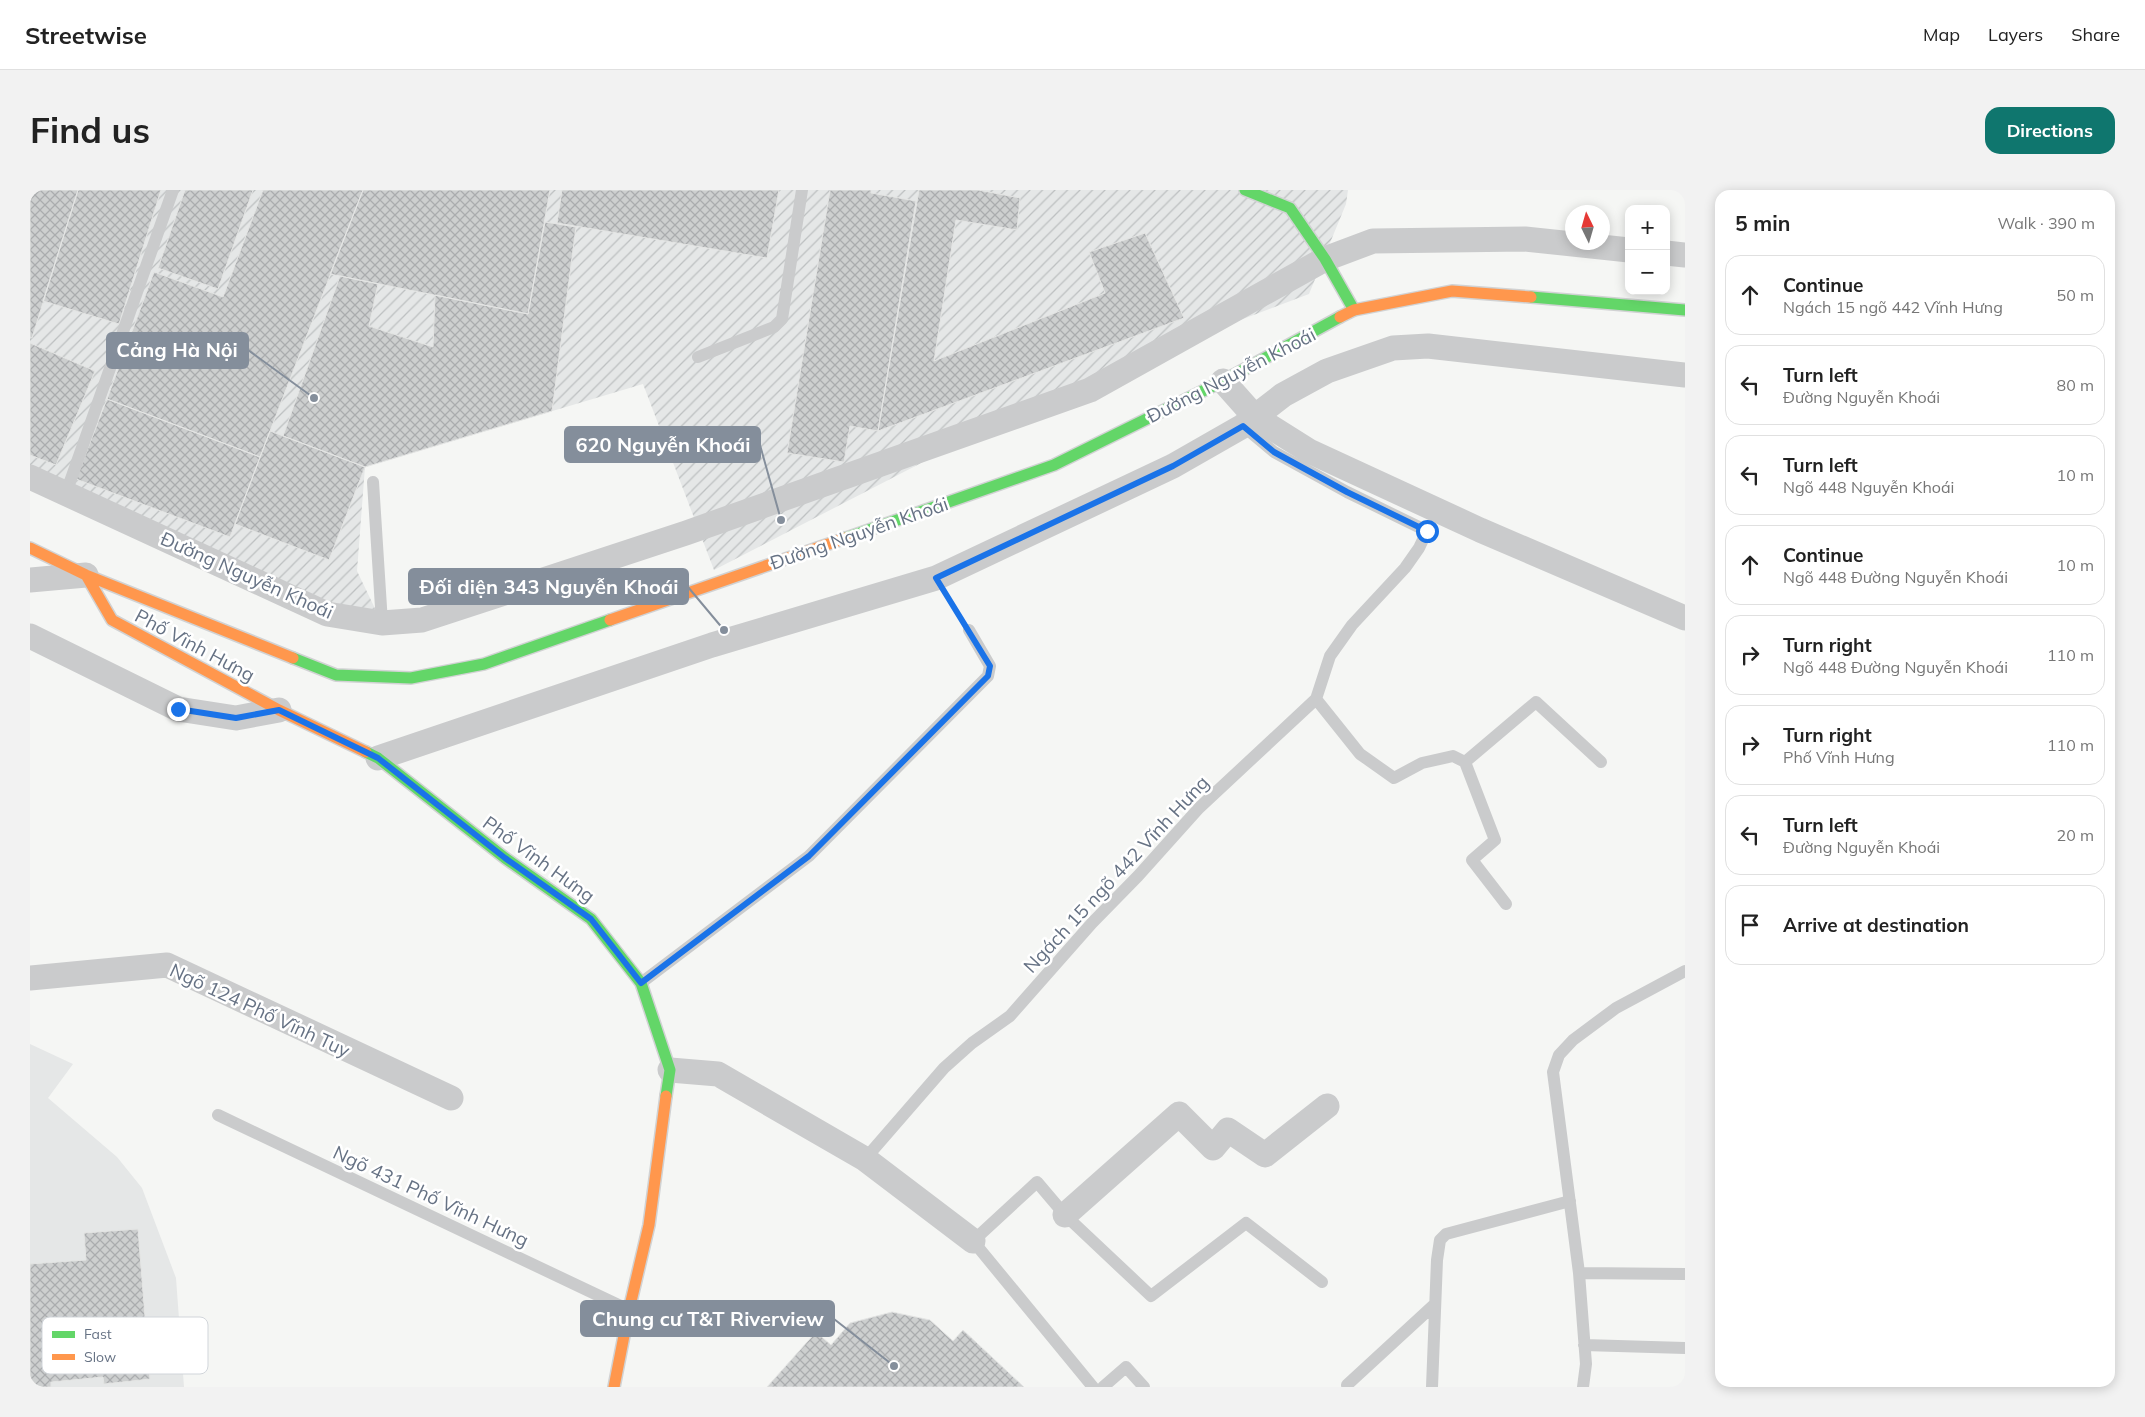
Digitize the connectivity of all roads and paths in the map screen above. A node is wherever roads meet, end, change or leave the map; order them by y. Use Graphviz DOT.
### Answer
graph roads {
  1 [pos="173,190"];
  2 [pos="802,190"];
  3 [pos="1245,190"];
  4 [pos="1625,250"];
  5 [pos="1670,253"];
  6 [pos="1685,255"];
  7 [pos="1325,259"];
  8 [pos="1354,310"];
  9 [pos="1685,310"];
  10 [pos="698,357"];
  11 [pos="1685,375"];
  12 [pos="1223,381"];
  13 [pos="1249,422"];
  14 [pos="30,477"];
  15 [pos="373,482"];
  16 [pos="66,493"];
  17 [pos="30,548"];
  18 [pos="86,575"];
  19 [pos="936,578"];
  20 [pos="30,580"];
  21 [pos="1685,618"];
  22 [pos="382,623"];
  23 [pos="969,630"];
  24 [pos="30,636"];
  25 [pos="1316,699"];
  26 [pos="279,710"];
  27 [pos="378,758"];
  28 [pos="1465,762"];
  29 [pos="1601,762"];
  30 [pos="1506,904"];
  31 [pos="1685,971"];
  32 [pos="30,978"];
  33 [pos="641,983"];
  34 [pos="670,1070"];
  35 [pos="451,1098"];
  36 [pos="1327,1106"];
  37 [pos="218,1115"];
  38 [pos="865,1159"];
  39 [pos="1570,1201"];
  40 [pos="1065,1215"];
  41 [pos="973,1241"];
  42 [pos="1579,1273"];
  43 [pos="1685,1274"];
  44 [pos="1322,1282"];
  45 [pos="1435,1304"];
  46 [pos="629,1310"];
  47 [pos="1584,1345"];
  48 [pos="1685,1348"];
  49 [pos="1347,1385"];
  50 [pos="614,1387"];
  51 [pos="1093,1387"];
  52 [pos="1104,1387"];
  53 [pos="1144,1387"];
  54 [pos="1432,1387"];
  55 [pos="1583,1387"];
  1 -- 16 [label="lane"];
  2 -- 10 [label="lane"];
  3 -- 7 [label="main road"];
  4 -- 7 [label="street, Đường Nguyễn Khoái"];
  5 -- 6 [label="street"];
  7 -- 8 [label="main road"];
  7 -- 22 [label="street, Đường Nguyễn Khoái"];
  8 -- 9 [label="main road, Đường Nguyễn Khoái"];
  8 -- 12 [label="main road, Đường Nguyễn Khoái"];
  11 -- 13 [label="street"];
  12 -- 13 [label="street"];
  12 -- 18 [label="main road, Đường Nguyễn Khoái"];
  13 -- 19 [label="street"];
  13 -- 21 [label="street"];
  13 -- 25 [label="lane, Ngách 15 ngõ 442 Vĩnh Hưng"];
  14 -- 16 [label="street, Đường Nguyễn Khoái"];
  15 -- 22 [label="lane"];
  16 -- 22 [label="street, Đường Nguyễn Khoái"];
  17 -- 18 [label="main road, Đường Nguyễn Khoái"];
  18 -- 20 [label="street"];
  18 -- 26 [label="main road, Phố Vĩnh Hưng"];
  19 -- 23 [label="path"];
  19 -- 27 [label="street"];
  23 -- 33 [label="lane"];
  24 -- 26 [label="street"];
  25 -- 28 [label="lane"];
  25 -- 38 [label="lane, Ngách 15 ngõ 442 Vĩnh Hưng"];
  26 -- 27 [label="main road, Phố Vĩnh Hưng"];
  27 -- 33 [label="main road, Phố Vĩnh Hưng"];
  28 -- 29 [label="lane"];
  28 -- 30 [label="lane"];
  31 -- 39 [label="lane"];
  32 -- 35 [label="street, Ngõ 124 Phố Vĩnh Tuy"];
  33 -- 34 [label="main road, Phố Vĩnh Hưng"];
  34 -- 38 [label="street"];
  34 -- 46 [label="main road, Phố Vĩnh Hưng"];
  36 -- 40 [label="street"];
  37 -- 46 [label="lane, Ngõ 431 Phố Vĩnh Hưng"];
  38 -- 41 [label="street"];
  39 -- 42 [label="lane"];
  39 -- 45 [label="lane"];
  40 -- 41 [label="lane"];
  40 -- 44 [label="lane"];
  41 -- 51 [label="lane"];
  42 -- 43 [label="lane"];
  42 -- 47 [label="lane"];
  45 -- 49 [label="lane"];
  45 -- 54 [label="lane"];
  46 -- 50 [label="main road, Phố Vĩnh Hưng"];
  47 -- 48 [label="lane"];
  47 -- 55 [label="lane"];
  52 -- 53 [label="lane"];
}
